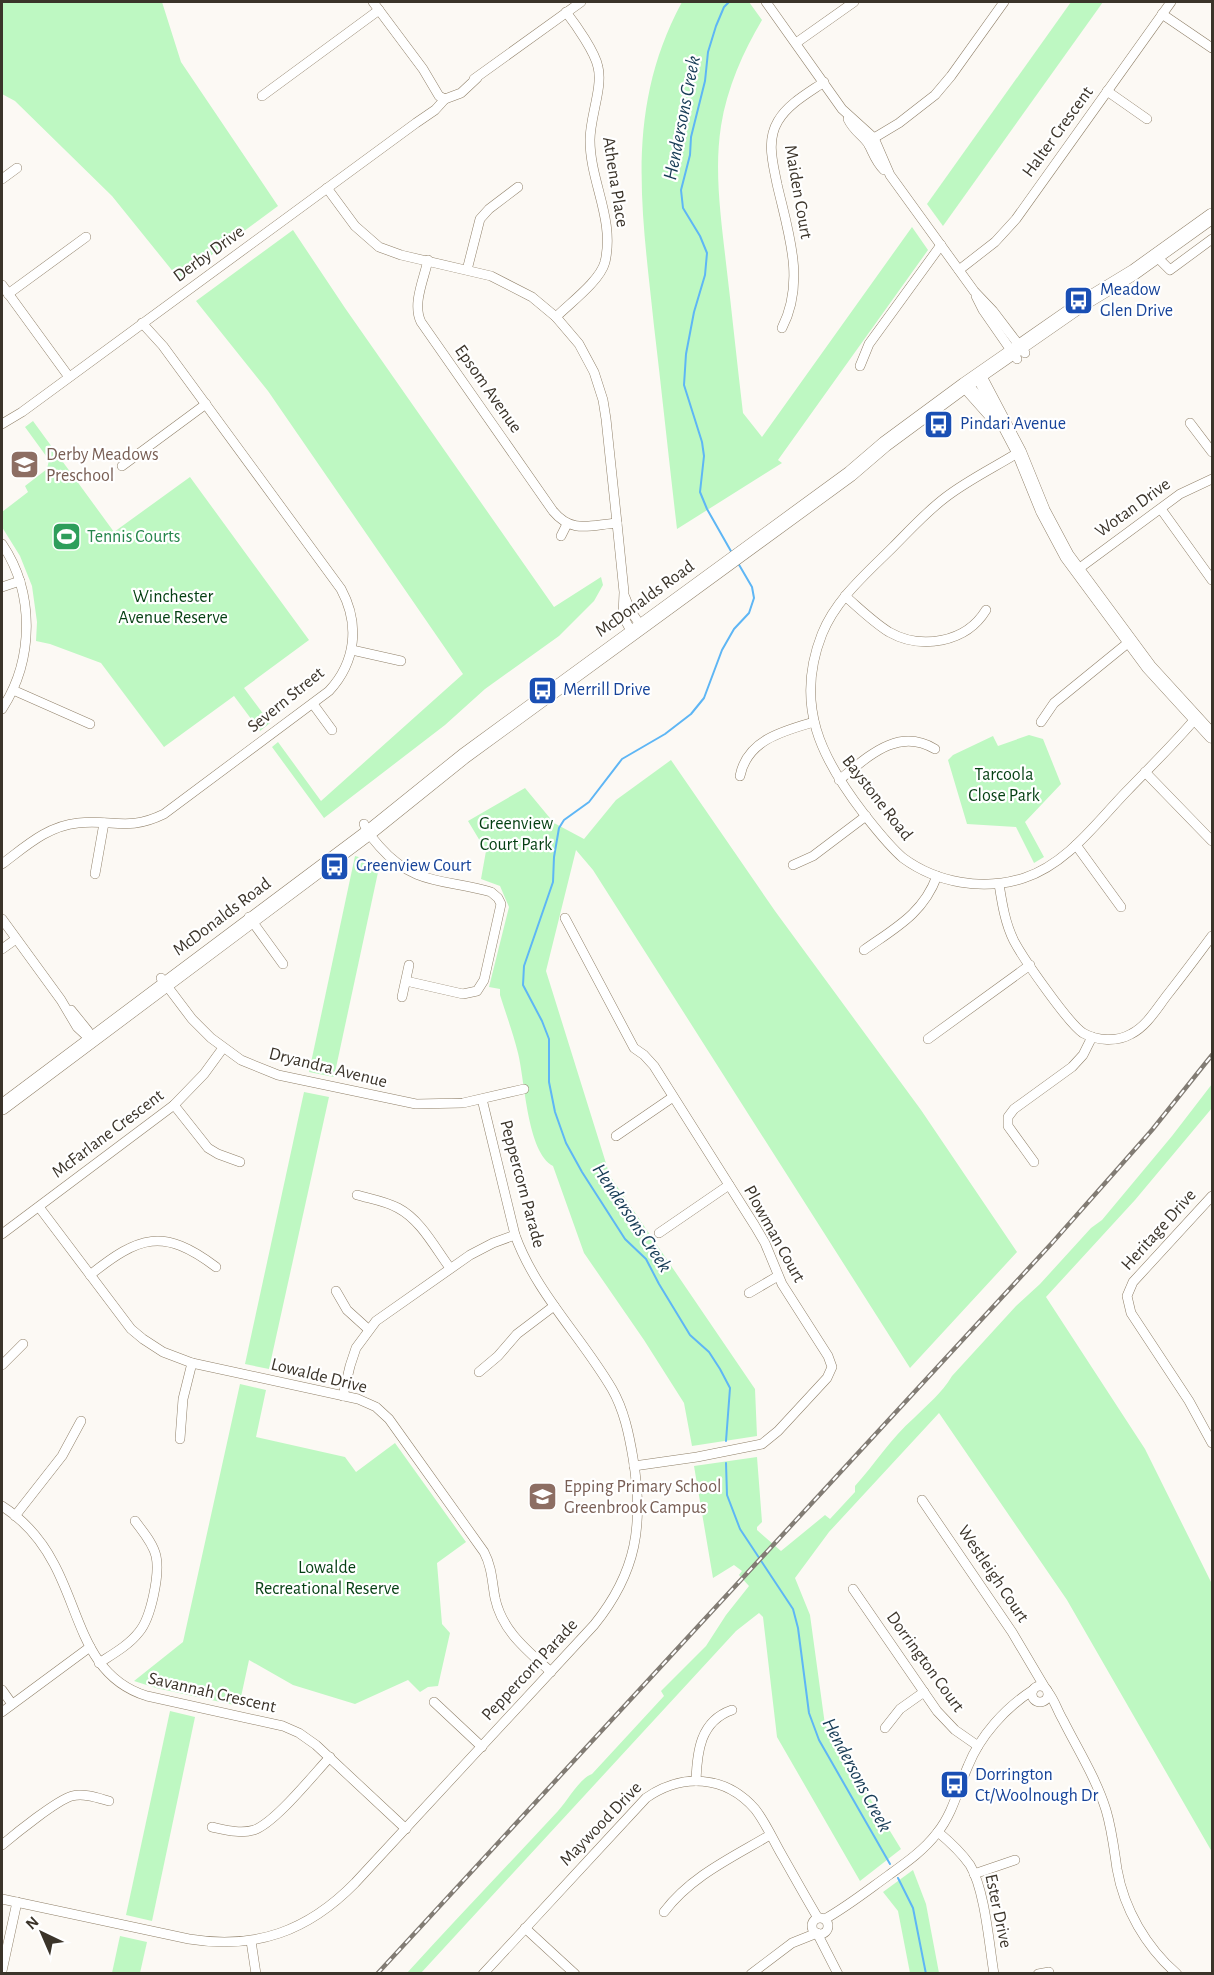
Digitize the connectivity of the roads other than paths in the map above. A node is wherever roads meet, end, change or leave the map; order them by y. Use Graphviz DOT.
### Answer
graph roads {
  1 [pos="373,2"];
  2 [pos="581,2"];
  3 [pos="766,2"];
  4 [pos="854,2"];
  5 [pos="1004,2"];
  6 [pos="1171,2"];
  7 [pos="379,10"];
  8 [pos="563,14"];
  9 [pos="1162,14"];
  10 [pos="796,43"];
  11 [pos="1212,48"];
  12 [pos="824,82"];
  13 [pos="1107,91"];
  14 [pos="262,96"];
  15 [pos="442,96"];
  16 [pos="1147,119"];
  17 [pos="873,142"];
  18 [pos="16,168"];
  19 [pos="2,179"];
  20 [pos="518,187"];
  21 [pos="327,188"];
  22 [pos="1212,216"];
  23 [pos="86,237"];
  24 [pos="1211,242"];
  25 [pos="941,245"];
  26 [pos="1156,256"];
  27 [pos="428,261"];
  28 [pos="467,270"];
  29 [pos="959,270"];
  30 [pos="2,285"];
  31 [pos="8,294"];
  32 [pos="556,317"];
  33 [pos="145,321"];
  34 [pos="782,328"];
  35 [pos="1018,353"];
  36 [pos="860,366"];
  37 [pos="69,377"];
  38 [pos="974,384"];
  39 [pos="206,404"];
  40 [pos="22,412"];
  41 [pos="1191,423"];
  42 [pos="2,424"];
  43 [pos="2,430"];
  44 [pos="1019,452"];
  45 [pos="1212,452"];
  46 [pos="122,466"];
  47 [pos="1212,479"];
  48 [pos="1161,509"];
  49 [pos="617,523"];
  50 [pos="567,524"];
  51 [pos="561,536"];
  52 [pos="2,544"];
  53 [pos="1077,570"];
  54 [pos="1212,580"];
  55 [pos="20,581"];
  56 [pos="2,587"];
  57 [pos="845,596"];
  58 [pos="986,610"];
  59 [pos="637,629"];
  60 [pos="1129,642"];
  61 [pos="352,650"];
  62 [pos="401,661"];
  63 [pos="13,690"];
  64 [pos="313,704"];
  65 [pos="2,709"];
  66 [pos="1195,719"];
  67 [pos="814,722"];
  68 [pos="1041,722"];
  69 [pos="90,724"];
  70 [pos="332,730"];
  71 [pos="1212,736"];
  72 [pos="935,748"];
  73 [pos="1145,772"];
  74 [pos="740,777"];
  75 [pos="839,780"];
  76 [pos="866,816"];
  77 [pos="104,823"];
  78 [pos="368,829"];
  79 [pos="1212,841"];
  80 [pos="1076,845"];
  81 [pos="2,864"];
  82 [pos="793,865"];
  83 [pos="95,874"];
  84 [pos="937,876"];
  85 [pos="999,884"];
  86 [pos="1121,907"];
  87 [pos="249,917"];
  88 [pos="565,918"];
  89 [pos="2,919"];
  90 [pos="1212,936"];
  91 [pos="16,939"];
  92 [pos="2,949"];
  93 [pos="864,951"];
  94 [pos="283,964"];
  95 [pos="409,964"];
  96 [pos="1030,965"];
  97 [pos="163,981"];
  98 [pos="406,981"];
  99 [pos="402,997"];
  100 [pos="88,1035"];
  101 [pos="1092,1037"];
  102 [pos="928,1039"];
  103 [pos="223,1048"];
  104 [pos="524,1089"];
  105 [pos="2,1096"];
  106 [pos="673,1097"];
  107 [pos="482,1099"];
  108 [pos="174,1105"];
  109 [pos="2,1107"];
  110 [pos="616,1136"];
  111 [pos="240,1162"];
  112 [pos="1034,1162"];
  113 [pos="729,1185"];
  114 [pos="357,1195"];
  115 [pos="1212,1196"];
  116 [pos="39,1207"];
  117 [pos="659,1233"];
  118 [pos="2,1234"];
  119 [pos="515,1235"];
  120 [pos="216,1267"];
  121 [pos="450,1268"];
  122 [pos="90,1275"];
  123 [pos="778,1276"];
  124 [pos="336,1291"];
  125 [pos="749,1293"];
  126 [pos="554,1306"];
  127 [pos="368,1329"];
  128 [pos="23,1344"];
  129 [pos="192,1363"];
  130 [pos="2,1365"];
  131 [pos="479,1372"];
  132 [pos="343,1396"];
  133 [pos="81,1421"];
  134 [pos="180,1439"];
  135 [pos="1212,1443"];
  136 [pos="634,1466"];
  137 [pos="922,1500"];
  138 [pos="2,1506"];
  139 [pos="15,1516"];
  140 [pos="135,1521"];
  141 [pos="854,1589"];
  142 [pos="90,1647"];
  143 [pos="99,1663"];
  144 [pos="551,1672"];
  145 [pos="2,1690"];
  146 [pos="924,1692"];
  147 [pos="1039,1693"];
  148 [pos="434,1702"];
  149 [pos="12,1704"];
  150 [pos="732,1710"];
  151 [pos="2,1712"];
  152 [pos="885,1728"];
  153 [pos="978,1746"];
  154 [pos="482,1747"];
  155 [pos="330,1757"];
  156 [pos="696,1781"];
  157 [pos="109,1801"];
  158 [pos="212,1827"];
  159 [pos="406,1829"];
  160 [pos="938,1832"];
  161 [pos="770,1835"];
  162 [pos="2,1845"];
  163 [pos="1015,1860"];
  164 [pos="974,1874"];
  165 [pos="2,1899"];
  166 [pos="17,1902"];
  167 [pos="664,1912"];
  168 [pos="821,1927"];
  169 [pos="525,1928"];
  170 [pos="250,1941"];
  171 [pos="2,1971"];
  172 [pos="1049,1972"];
  173 [pos="256,1974"];
  174 [pos="483,1974"];
  175 [pos="575,1974"];
  176 [pos="751,1974"];
  177 [pos="838,1974"];
  178 [pos="994,1974"];
  179 [pos="1038,1974"];
  180 [pos="1177,1974"];
  1 -- 7 [label="street"];
  2 -- 8 [label="street, Derby Drive"];
  3 -- 10 [label="street"];
  4 -- 10 [label="street"];
  5 -- 17 [label="street"];
  6 -- 9 [label="street, Halter Crescent"];
  7 -- 14 [label="street"];
  7 -- 15 [label="street"];
  8 -- 15 [label="street, Derby Drive"];
  8 -- 32 [label="street, Athena Place"];
  9 -- 11 [label="street"];
  9 -- 13 [label="street, Halter Crescent"];
  10 -- 12 [label="street"];
  12 -- 17 [label="street"];
  12 -- 34 [label="street, Maiden Court"];
  13 -- 16 [label="street"];
  13 -- 29 [label="street, Halter Crescent"];
  15 -- 21 [label="street, Derby Drive"];
  17 -- 25 [label="street"];
  18 -- 19 [label="street"];
  20 -- 28 [label="street"];
  21 -- 27 [label="street"];
  21 -- 33 [label="street, Derby Drive"];
  22 -- 26 [label="main road, McDonalds Road"];
  23 -- 31 [label="street"];
  24 -- 26 [label="street"];
  25 -- 29 [label="street"];
  25 -- 36 [label="street"];
  26 -- 35 [label="main road, McDonalds Road"];
  27 -- 28 [label="street"];
  27 -- 50 [label="street, Epsom Avenue"];
  28 -- 32 [label="street"];
  29 -- 35 [label="street"];
  30 -- 31 [label="street"];
  31 -- 37 [label="street"];
  32 -- 49 [label="street"];
  33 -- 37 [label="street, Derby Drive"];
  33 -- 39 [label="street, Severn Street"];
  35 -- 38 [label="main road, McDonalds Road"];
  37 -- 40 [label="street, Derby Drive"];
  38 -- 44 [label="street"];
  38 -- 59 [label="main road, McDonalds Road"];
  39 -- 46 [label="street"];
  39 -- 61 [label="street, Severn Street"];
  40 -- 42 [label="street, Derby Drive"];
  40 -- 43 [label="street, Derby Drive"];
  41 -- 45 [label="street"];
  44 -- 53 [label="street"];
  44 -- 57 [label="street, Baystone Road"];
  47 -- 48 [label="street, Wotan Drive"];
  48 -- 53 [label="street, Wotan Drive"];
  48 -- 54 [label="street"];
  49 -- 50 [label="street"];
  49 -- 59 [label="street"];
  50 -- 51 [label="street"];
  52 -- 55 [label="street"];
  53 -- 60 [label="street"];
  55 -- 56 [label="street"];
  55 -- 63 [label="street"];
  57 -- 58 [label="street"];
  57 -- 67 [label="street, Baystone Road"];
  59 -- 78 [label="main road, McDonalds Road"];
  60 -- 66 [label="street"];
  60 -- 68 [label="street"];
  61 -- 62 [label="street"];
  61 -- 64 [label="street, Severn Street"];
  63 -- 65 [label="street"];
  63 -- 69 [label="street"];
  64 -- 70 [label="street"];
  64 -- 77 [label="street, Severn Street"];
  66 -- 71 [label="street"];
  66 -- 73 [label="street, Baystone Road"];
  67 -- 74 [label="street"];
  67 -- 75 [label="street, Baystone Road"];
  72 -- 75 [label="street"];
  73 -- 79 [label="street"];
  73 -- 80 [label="street, Baystone Road"];
  75 -- 76 [label="street, Baystone Road"];
  76 -- 82 [label="street"];
  76 -- 84 [label="street, Baystone Road"];
  77 -- 81 [label="street, Severn Street"];
  77 -- 83 [label="street"];
  78 -- 87 [label="main road, McDonalds Road"];
  78 -- 98 [label="street"];
  80 -- 85 [label="street, Baystone Road"];
  80 -- 86 [label="street"];
  84 -- 85 [label="street, Baystone Road"];
  84 -- 93 [label="street"];
  85 -- 96 [label="street"];
  87 -- 94 [label="street"];
  87 -- 97 [label="main road, McDonalds Road"];
  88 -- 106 [label="street, Plowman Court"];
  89 -- 91 [label="street"];
  90 -- 101 [label="street"];
  91 -- 92 [label="street"];
  91 -- 100 [label="street"];
  95 -- 98 [label="street"];
  96 -- 101 [label="street"];
  96 -- 102 [label="street"];
  97 -- 100 [label="main road, McDonalds Road"];
  97 -- 103 [label="street, Dryandra Avenue"];
  98 -- 99 [label="street"];
  100 -- 105 [label="main road, McDonalds Road"];
  100 -- 109 [label="main road, McDonalds Road"];
  101 -- 112 [label="street"];
  103 -- 107 [label="street, Dryandra Avenue"];
  103 -- 108 [label="street, McFarlane Crescent"];
  104 -- 107 [label="street, Dryandra Avenue"];
  106 -- 110 [label="street"];
  106 -- 113 [label="street, Plowman Court"];
  107 -- 119 [label="street, Peppercorn Parade"];
  108 -- 111 [label="street"];
  108 -- 116 [label="street, McFarlane Crescent"];
  113 -- 117 [label="street"];
  113 -- 123 [label="street, Plowman Court"];
  114 -- 121 [label="street"];
  115 -- 135 [label="street, Heritage Drive"];
  116 -- 118 [label="street, McFarlane Crescent"];
  116 -- 122 [label="street, Lowalde Drive"];
  119 -- 121 [label="street"];
  119 -- 126 [label="street, Peppercorn Parade"];
  120 -- 122 [label="street"];
  121 -- 127 [label="street"];
  122 -- 129 [label="street, Lowalde Drive"];
  123 -- 125 [label="street"];
  123 -- 136 [label="street, Plowman Court"];
  124 -- 127 [label="street"];
  126 -- 131 [label="street"];
  126 -- 136 [label="street, Peppercorn Parade"];
  127 -- 132 [label="street"];
  128 -- 130 [label="street"];
  129 -- 132 [label="street, Lowalde Drive"];
  129 -- 134 [label="street"];
  132 -- 144 [label="street, Lowalde Drive"];
  133 -- 139 [label="street"];
  136 -- 144 [label="street, Peppercorn Parade"];
  137 -- 147 [label="street, Westleigh Court"];
  138 -- 139 [label="street, Savannah Crescent"];
  139 -- 142 [label="street, Savannah Crescent"];
  140 -- 143 [label="street"];
  141 -- 146 [label="street, Dorrington Court"];
  142 -- 143 [label="street, Savannah Crescent"];
  142 -- 149 [label="street"];
  143 -- 155 [label="street, Savannah Crescent"];
  144 -- 154 [label="street, Peppercorn Parade"];
  145 -- 149 [label="street"];
  146 -- 152 [label="street"];
  146 -- 153 [label="street, Dorrington Court"];
  147 -- 153 [label="street"];
  147 -- 180 [label="street"];
  148 -- 154 [label="street"];
  149 -- 151 [label="street"];
  150 -- 156 [label="street"];
  153 -- 160 [label="street"];
  154 -- 159 [label="street, Peppercorn Parade"];
  155 -- 158 [label="street"];
  155 -- 159 [label="street, Savannah Crescent"];
  156 -- 161 [label="street, Maywood Drive"];
  156 -- 169 [label="street, Maywood Drive"];
  157 -- 162 [label="street"];
  159 -- 170 [label="street, Peppercorn Parade"];
  160 -- 164 [label="street, Ester Drive"];
  160 -- 168 [label="street"];
  161 -- 167 [label="street"];
  161 -- 168 [label="street, Maywood Drive"];
  163 -- 164 [label="street"];
  164 -- 178 [label="street, Ester Drive"];
  165 -- 166 [label="street, Peppercorn Parade"];
  166 -- 170 [label="street, Peppercorn Parade"];
  166 -- 171 [label="street"];
  168 -- 176 [label="street"];
  168 -- 177 [label="street"];
  169 -- 174 [label="street, Maywood Drive"];
  169 -- 175 [label="street"];
  170 -- 173 [label="street"];
  172 -- 179 [label="street"];
}
